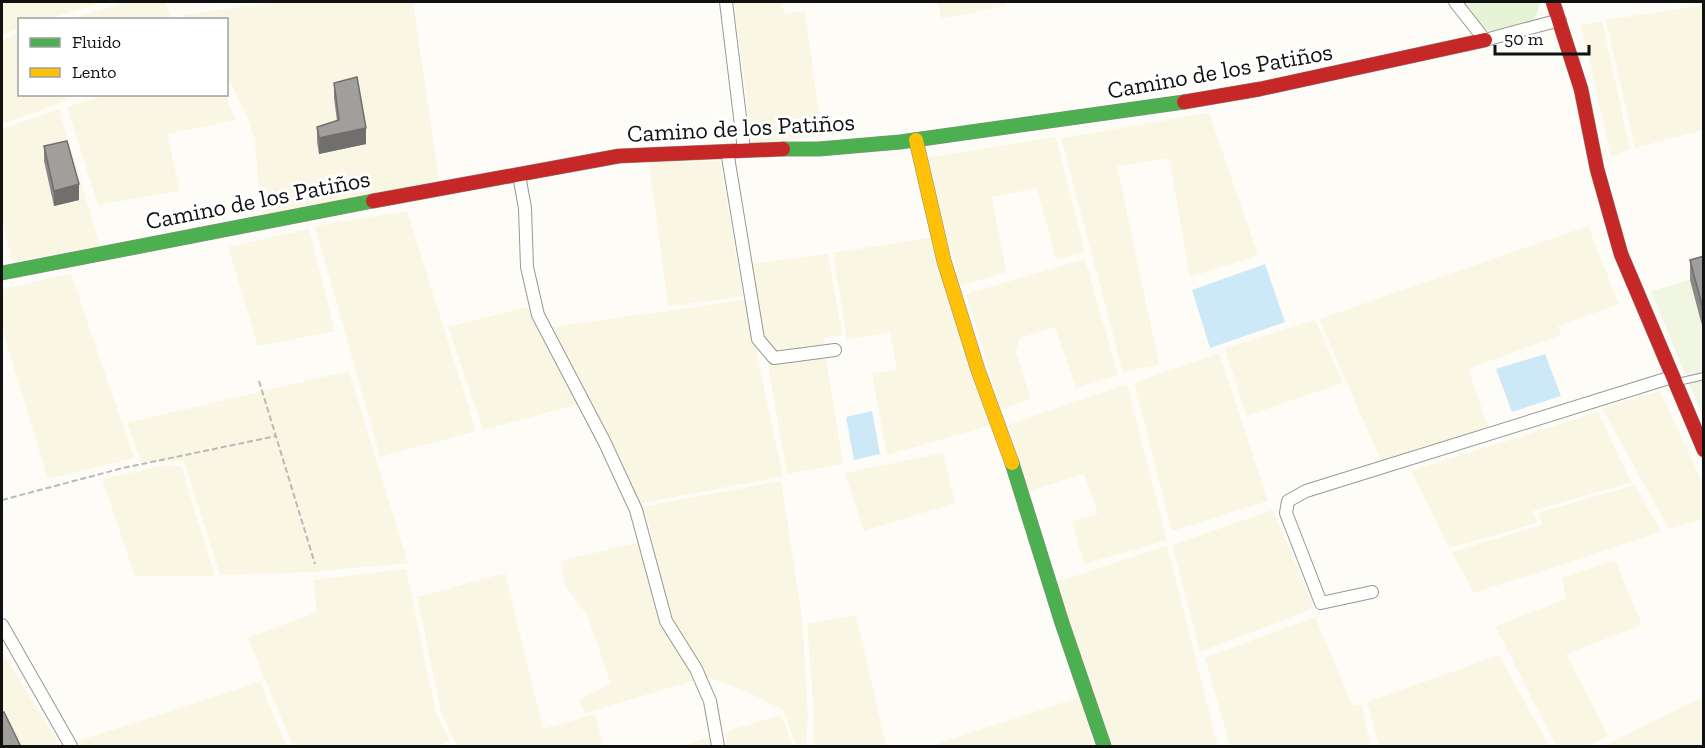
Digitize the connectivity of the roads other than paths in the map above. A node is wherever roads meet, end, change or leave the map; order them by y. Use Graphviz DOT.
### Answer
graph roads {
  1 [pos="726,2"];
  2 [pos="1455,2"];
  3 [pos="1553,2"];
  4 [pos="1560,20"];
  5 [pos="1485,40"];
  6 [pos="916,140"];
  7 [pos="744,150"];
  8 [pos="727,151"];
  9 [pos="519,175"];
  10 [pos="2,273"];
  11 [pos="835,350"];
  12 [pos="1704,376"];
  13 [pos="1673,380"];
  14 [pos="1704,450"];
  15 [pos="1372,592"];
  16 [pos="2,625"];
  17 [pos="71,747"];
  18 [pos="718,747"];
  19 [pos="1104,747"];
  1 -- 7 [label="street"];
  2 -- 5 [label="street"];
  3 -- 4 [label="street"];
  4 -- 5 [label="street"];
  4 -- 13 [label="street"];
  5 -- 6 [label="street, Camino de los Patiños"];
  6 -- 7 [label="street, Camino de los Patiños"];
  6 -- 19 [label="street"];
  7 -- 8 [label="street, Camino de los Patiños"];
  8 -- 9 [label="street, Camino de los Patiños"];
  8 -- 11 [label="street"];
  9 -- 10 [label="street, Camino de los Patiños"];
  9 -- 18 [label="street"];
  12 -- 13 [label="lane"];
  13 -- 14 [label="street"];
  13 -- 15 [label="street"];
  16 -- 17 [label="street"];
}
